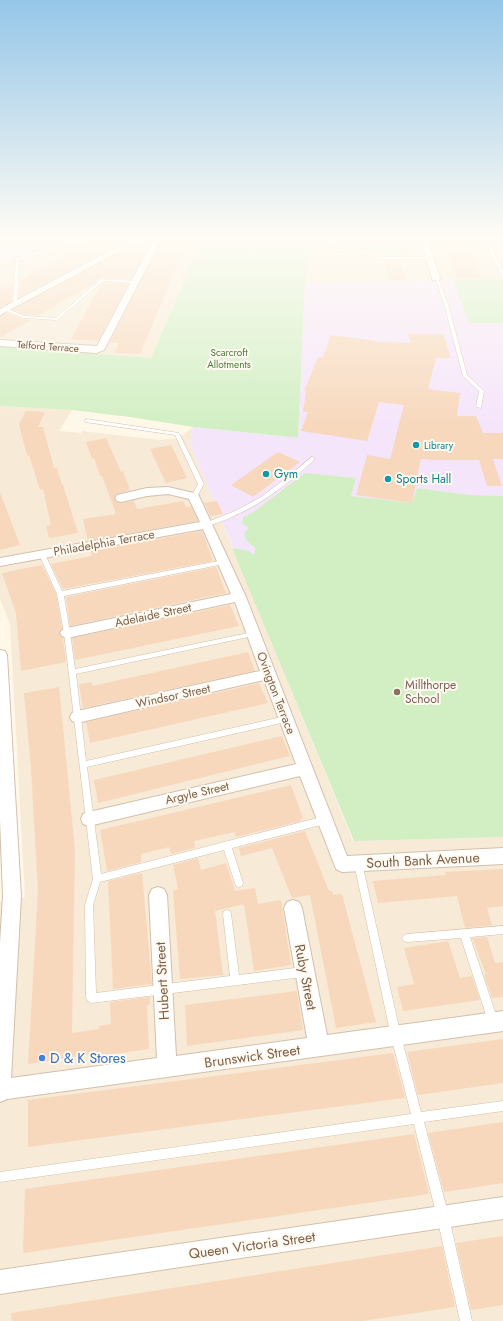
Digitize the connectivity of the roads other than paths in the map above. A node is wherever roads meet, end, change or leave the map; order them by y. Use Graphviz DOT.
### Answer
graph roads {
  1 [pos="20,302"];
  2 [pos="77,302"];
  3 [pos="126,302"];
  4 [pos="445,302"];
  5 [pos="16,304"];
  6 [pos="2,310"];
  7 [pos="0,343"];
  8 [pos="479,407"];
  9 [pos="87,422"];
  10 [pos="312,459"];
  11 [pos="194,497"];
  12 [pos="120,498"];
  13 [pos="207,524"];
  14 [pos="42,554"];
  15 [pos="0,562"];
  16 [pos="224,562"];
  17 [pos="60,594"];
  18 [pos="239,597"];
  19 [pos="67,633"];
  20 [pos="253,634"];
  21 [pos="0,655"];
  22 [pos="72,672"];
  23 [pos="269,674"];
  24 [pos="77,717"];
  25 [pos="286,719"];
  26 [pos="83,765"];
  27 [pos="305,768"];
  28 [pos="89,819"];
  29 [pos="325,820"];
  30 [pos="227,846"];
  31 [pos="503,856"];
  32 [pos="350,864"];
  33 [pos="97,879"];
  34 [pos="239,883"];
  35 [pos="158,895"];
  36 [pos="293,908"];
  37 [pos="227,914"];
  38 [pos="503,930"];
  39 [pos="464,934"];
  40 [pos="407,938"];
  41 [pos="305,972"];
  42 [pos="235,980"];
  43 [pos="162,988"];
  44 [pos="498,1022"];
  45 [pos="396,1036"];
  46 [pos="319,1047"];
  47 [pos="167,1067"];
  48 [pos="0,1085"];
  49 [pos="503,1106"];
  50 [pos="416,1118"];
  51 [pos="0,1177"];
  52 [pos="503,1208"];
  53 [pos="443,1217"];
  54 [pos="0,1282"];
  55 [pos="466,1321"];
  1 -- 5 [label="street"];
  2 -- 6 [label="lane"];
  3 -- 7 [label="street, Telford Terrace"];
  4 -- 8 [label="lane"];
  5 -- 6 [label="street"];
  9 -- 11 [label="lane"];
  10 -- 13 [label="lane"];
  11 -- 12 [label="street"];
  11 -- 13 [label="street, Ovington Terrace"];
  13 -- 14 [label="street, Philadelphia Terrace"];
  13 -- 16 [label="street, Ovington Terrace"];
  14 -- 15 [label="street, Philadelphia Terrace"];
  14 -- 17 [label="lane"];
  16 -- 17 [label="lane"];
  16 -- 18 [label="street, Ovington Terrace"];
  17 -- 19 [label="lane"];
  18 -- 19 [label="street, Adelaide Street"];
  18 -- 20 [label="street, Ovington Terrace"];
  19 -- 22 [label="lane"];
  20 -- 22 [label="lane"];
  20 -- 23 [label="street, Ovington Terrace"];
  21 -- 48 [label="street"];
  22 -- 24 [label="lane"];
  23 -- 24 [label="street, Windsor Street"];
  23 -- 25 [label="street, Ovington Terrace"];
  24 -- 26 [label="lane"];
  25 -- 26 [label="lane"];
  25 -- 27 [label="street, Ovington Terrace"];
  26 -- 28 [label="lane"];
  27 -- 28 [label="street, Argyle Street"];
  27 -- 29 [label="street, Ovington Terrace"];
  28 -- 33 [label="lane"];
  29 -- 30 [label="lane"];
  29 -- 32 [label="street, Ovington Terrace"];
  30 -- 33 [label="lane"];
  30 -- 34 [label="lane"];
  31 -- 32 [label="street, South Bank Avenue"];
  32 -- 45 [label="lane"];
  33 -- 43 [label="lane"];
  35 -- 43 [label="street, Hubert Street"];
  36 -- 41 [label="street, Ruby Street"];
  37 -- 42 [label="lane"];
  38 -- 39 [label="lane"];
  39 -- 40 [label="lane"];
  39 -- 44 [label="lane"];
  41 -- 42 [label="lane"];
  41 -- 46 [label="street, Ruby Street"];
  42 -- 43 [label="lane"];
  43 -- 47 [label="street, Hubert Street"];
  44 -- 45 [label="street, Brunswick Street"];
  45 -- 46 [label="street, Brunswick Street"];
  45 -- 50 [label="lane"];
  46 -- 47 [label="street, Brunswick Street"];
  47 -- 48 [label="street, Brunswick Street"];
  49 -- 50 [label="lane"];
  50 -- 51 [label="lane"];
  50 -- 53 [label="lane"];
  52 -- 53 [label="street, Queen Victoria Street"];
  53 -- 54 [label="street, Queen Victoria Street"];
  53 -- 55 [label="lane"];
}
